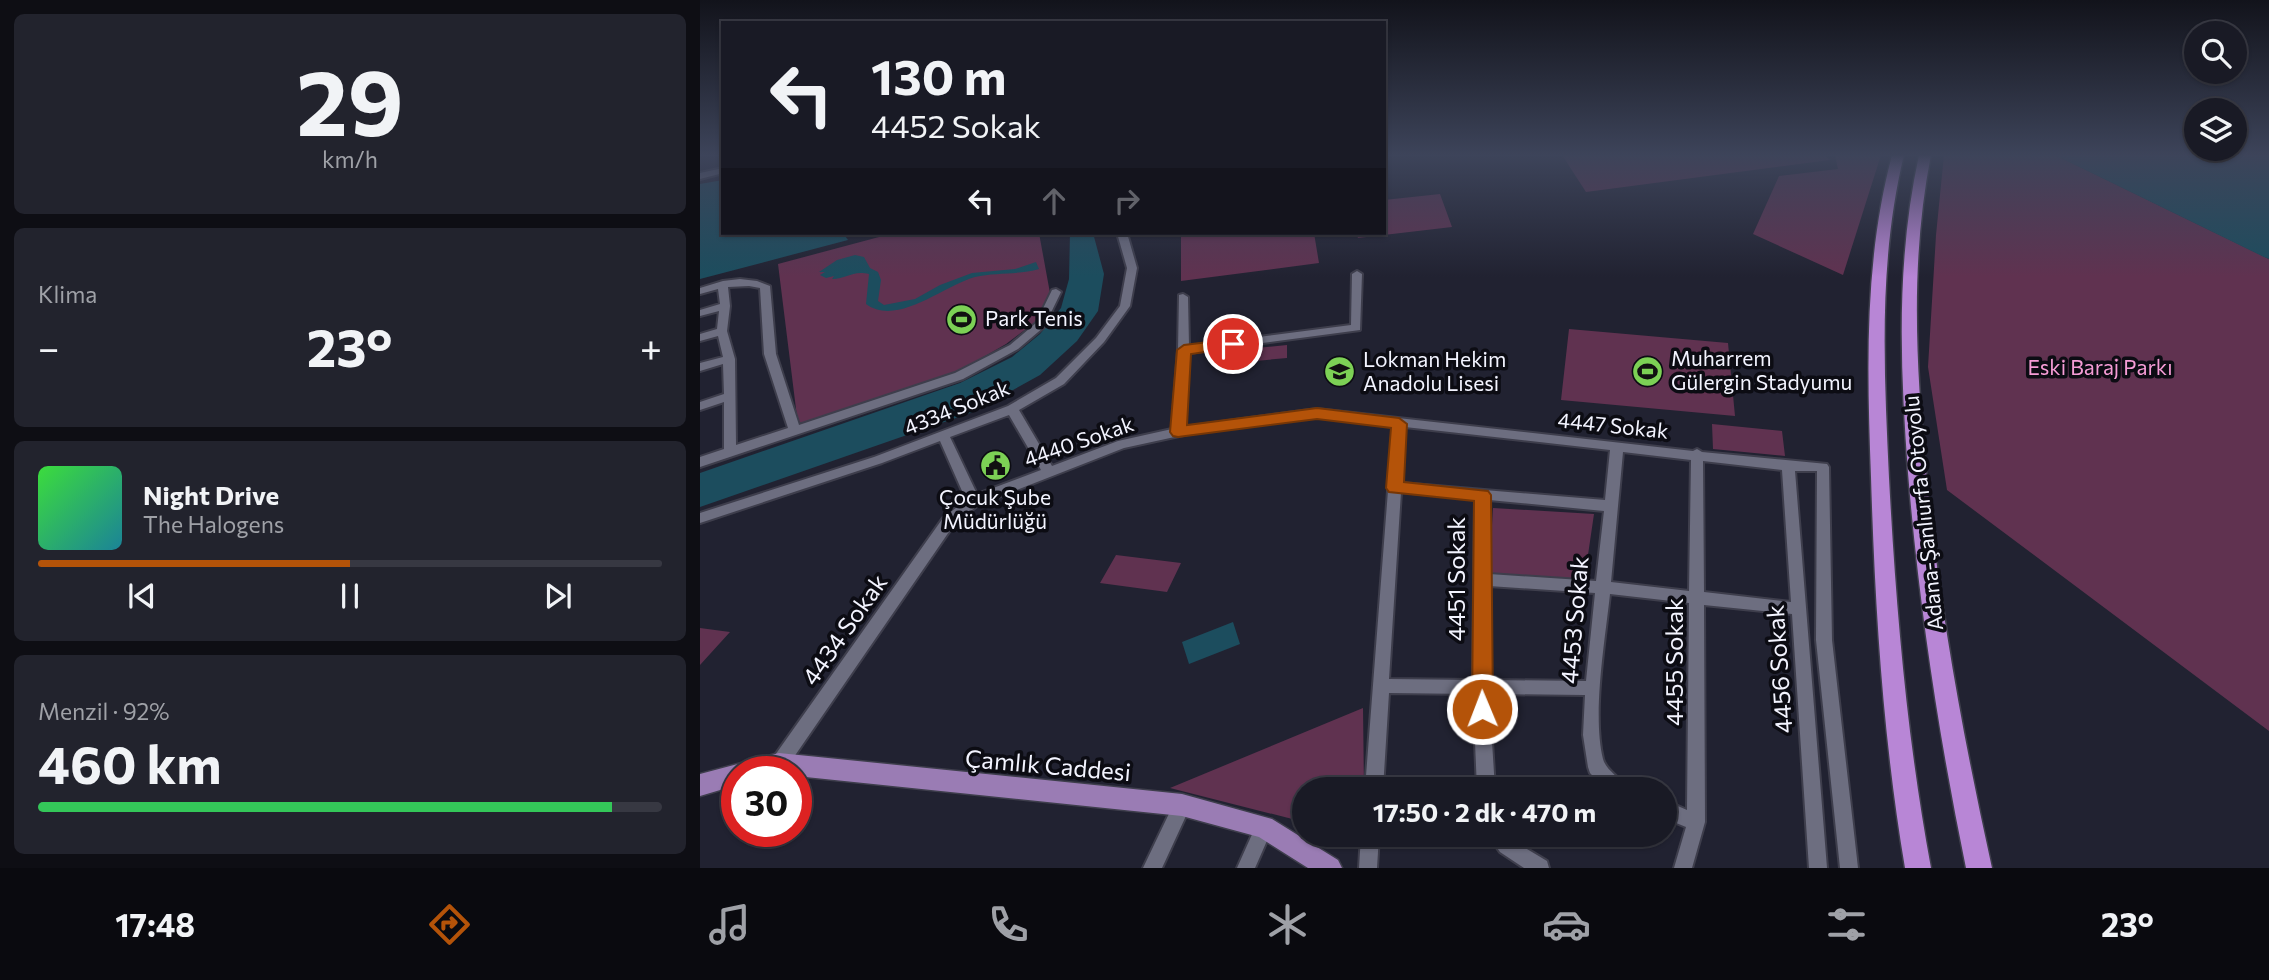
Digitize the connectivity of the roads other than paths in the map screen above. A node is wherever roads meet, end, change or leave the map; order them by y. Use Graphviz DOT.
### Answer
graph roads {
  1 [pos="1890,196"];
  2 [pos="1917,196"];
  3 [pos="1123,235"];
  4 [pos="1357,274"];
  5 [pos="723,284"];
  6 [pos="700,291"];
  7 [pos="1056,292"];
  8 [pos="1183,297"];
  9 [pos="725,306"];
  10 [pos="700,313"];
  11 [pos="722,331"];
  12 [pos="700,338"];
  13 [pos="1184,350"];
  14 [pos="729,359"];
  15 [pos="700,367"];
  16 [pos="730,396"];
  17 [pos="700,406"];
  18 [pos="1012,409"];
  19 [pos="1399,424"];
  20 [pos="795,431"];
  21 [pos="1178,432"];
  22 [pos="943,435"];
  23 [pos="1617,446"];
  24 [pos="730,452"];
  25 [pos="1697,454"];
  26 [pos="700,462"];
  27 [pos="1788,466"];
  28 [pos="1048,472"];
  29 [pos="1395,488"];
  30 [pos="1482,495"];
  31 [pos="973,501"];
  32 [pos="1610,506"];
  33 [pos="700,518"];
  34 [pos="948,522"];
  35 [pos="1482,580"];
  36 [pos="1602,587"];
  37 [pos="1698,599"];
  38 [pos="1800,609"];
  39 [pos="1481,685"];
  40 [pos="1380,686"];
  41 [pos="1593,688"];
  42 [pos="785,756"];
  43 [pos="812,767"];
  44 [pos="1375,777"];
  45 [pos="1485,777"];
  46 [pos="1606,777"];
  47 [pos="1182,805"];
  48 [pos="1677,814"];
  49 [pos="1696,822"];
  50 [pos="1265,827"];
  51 [pos="1369,847"];
  52 [pos="1508,847"];
  53 [pos="1152,868"];
  54 [pos="1246,868"];
  55 [pos="1330,868"];
  56 [pos="1368,868"];
  57 [pos="1540,868"];
  58 [pos="1683,868"];
  59 [pos="1818,868"];
  60 [pos="1849,868"];
  61 [pos="1918,868"];
  62 [pos="1979,868"];
  1 -- 61 [label="highway, Adana-Şanlıurfa Otoyolu"];
  2 -- 62 [label="highway, Adana-Şanlıurfa Otoyolu"];
  3 -- 18 [label="street, 4334 Sokak"];
  4 -- 13 [label="street"];
  5 -- 6 [label="street"];
  5 -- 9 [label="street"];
  5 -- 20 [label="street"];
  7 -- 20 [label="street"];
  8 -- 13 [label="street"];
  9 -- 10 [label="street"];
  9 -- 11 [label="street"];
  11 -- 12 [label="street"];
  11 -- 14 [label="street"];
  13 -- 21 [label="street"];
  14 -- 15 [label="street"];
  14 -- 16 [label="street"];
  16 -- 17 [label="street"];
  16 -- 24 [label="street"];
  18 -- 22 [label="street, 4334 Sokak"];
  18 -- 28 [label="street"];
  19 -- 21 [label="street, 4440 Sokak"];
  19 -- 23 [label="street, 4447 Sokak"];
  19 -- 29 [label="street"];
  20 -- 24 [label="street"];
  21 -- 28 [label="street, 4440 Sokak"];
  22 -- 31 [label="street"];
  22 -- 33 [label="street, 4334 Sokak"];
  23 -- 25 [label="street, 4447 Sokak"];
  23 -- 32 [label="street, 4453 Sokak"];
  24 -- 26 [label="street"];
  25 -- 27 [label="street, 4447 Sokak"];
  25 -- 37 [label="street, 4455 Sokak"];
  27 -- 38 [label="street, 4456 Sokak"];
  27 -- 60 [label="street, 4447 Sokak"];
  28 -- 31 [label="street, 4440 Sokak"];
  29 -- 30 [label="street"];
  29 -- 40 [label="street"];
  30 -- 32 [label="street"];
  30 -- 35 [label="street, 4451 Sokak"];
  31 -- 34 [label="street, 4440 Sokak"];
  32 -- 36 [label="street, 4453 Sokak"];
  34 -- 42 [label="street, 4434 Sokak"];
  35 -- 36 [label="street"];
  35 -- 39 [label="street, 4451 Sokak"];
  36 -- 37 [label="street"];
  36 -- 41 [label="street, 4453 Sokak"];
  37 -- 38 [label="street"];
  37 -- 49 [label="street, 4455 Sokak"];
  38 -- 59 [label="street, 4456 Sokak"];
  39 -- 40 [label="street"];
  39 -- 41 [label="street"];
  39 -- 45 [label="street, 4451 Sokak"];
  40 -- 44 [label="street"];
  41 -- 46 [label="street, 4453 Sokak"];
  43 -- 47 [label="main road, Çamlık Caddesi"];
  47 -- 50 [label="main road, Çamlık Caddesi"];
  47 -- 53 [label="street"];
  48 -- 49 [label="street"];
  49 -- 58 [label="street, 4455 Sokak"];
  50 -- 54 [label="street"];
  50 -- 55 [label="main road, Çamlık Caddesi"];
  51 -- 56 [label="street"];
  52 -- 57 [label="street"];
}
